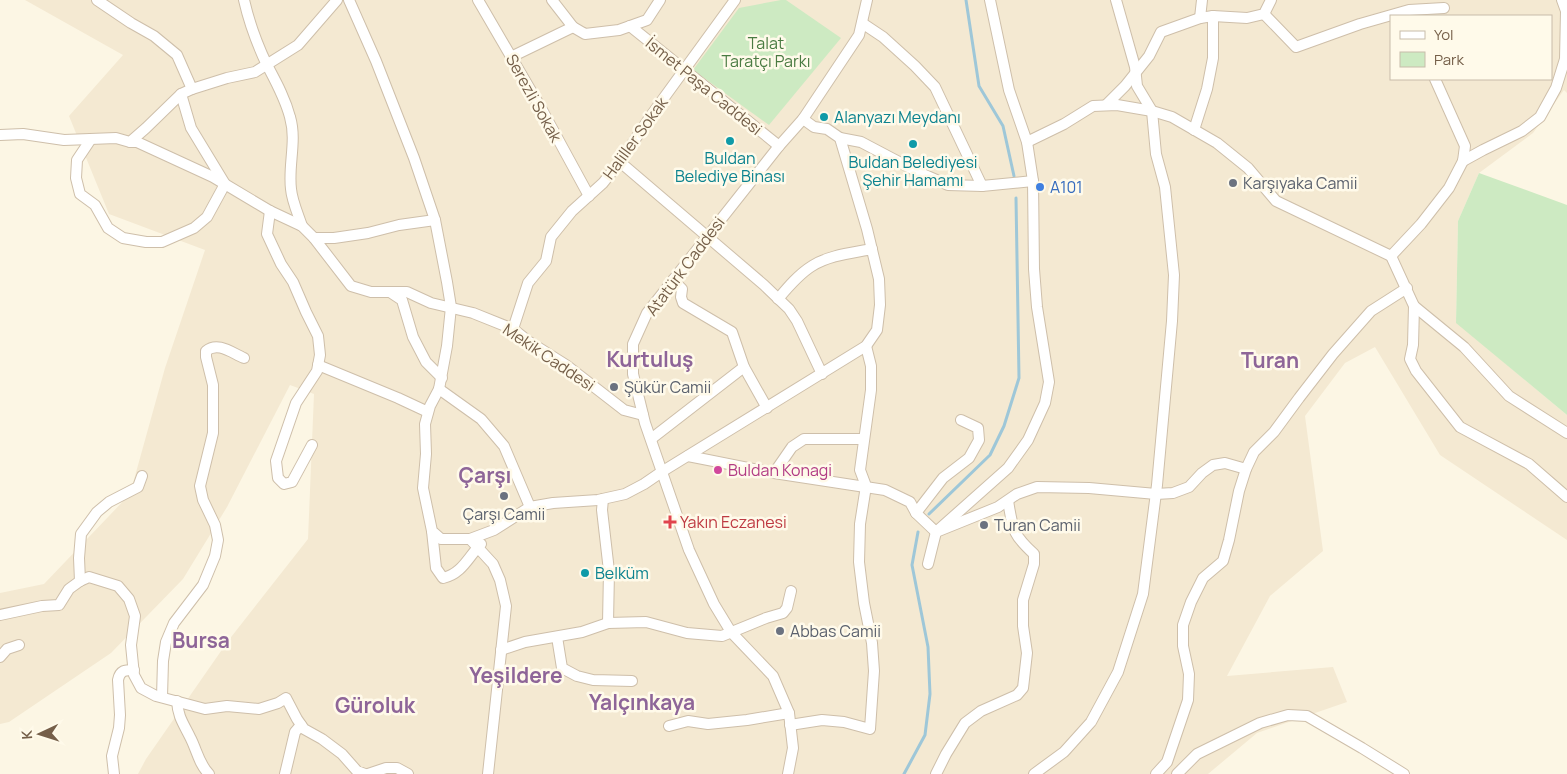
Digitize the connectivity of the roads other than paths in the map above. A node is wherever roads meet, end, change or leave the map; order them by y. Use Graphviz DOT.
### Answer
graph roads {
  1 [pos="97,0"];
  2 [pos="244,0"];
  3 [pos="337,0"];
  4 [pos="349,0"];
  5 [pos="478,0"];
  6 [pos="552,0"];
  7 [pos="660,0"];
  8 [pos="735,0"];
  9 [pos="867,0"];
  10 [pos="990,0"];
  11 [pos="1116,0"];
  12 [pos="1202,0"];
  13 [pos="1271,0"];
  14 [pos="1564,4"];
  15 [pos="1444,8"];
  16 [pos="1264,14"];
  17 [pos="1390,15"];
  18 [pos="1391,15"];
  19 [pos="1213,16"];
  20 [pos="1200,18"];
  21 [pos="862,23"];
  22 [pos="630,26"];
  23 [pos="573,27"];
  24 [pos="511,57"];
  25 [pos="267,64"];
  26 [pos="685,70"];
  27 [pos="1135,72"];
  28 [pos="1435,80"];
  29 [pos="1562,83"];
  30 [pos="192,89"];
  31 [pos="181,94"];
  32 [pos="1106,106"];
  33 [pos="1152,110"];
  34 [pos="803,119"];
  35 [pos="1194,130"];
  36 [pos="0,135"];
  37 [pos="840,138"];
  38 [pos="90,139"];
  39 [pos="130,142"];
  40 [pos="1027,142"];
  41 [pos="779,146"];
  42 [pos="1463,161"];
  43 [pos="620,162"];
  44 [pos="1033,181"];
  45 [pos="225,184"];
  46 [pos="982,186"];
  47 [pos="588,196"];
  48 [pos="270,211"];
  49 [pos="435,220"];
  50 [pos="302,226"];
  51 [pos="706,236"];
  52 [pos="314,238"];
  53 [pos="872,249"];
  54 [pos="1391,256"];
  55 [pos="673,280"];
  56 [pos="1407,288"];
  57 [pos="389,292"];
  58 [pos="778,299"];
  59 [pos="1414,306"];
  60 [pos="451,307"];
  61 [pos="513,329"];
  62 [pos="866,346"];
  63 [pos="244,358"];
  64 [pos="318,365"];
  65 [pos="744,367"];
  66 [pos="822,374"];
  67 [pos="442,378"];
  68 [pos="439,389"];
  69 [pos="767,408"];
  70 [pos="428,412"];
  71 [pos="643,415"];
  72 [pos="961,420"];
  73 [pos="1567,433"];
  74 [pos="651,439"];
  75 [pos="864,439"];
  76 [pos="312,445"];
  77 [pos="688,456"];
  78 [pos="661,468"];
  79 [pos="1246,469"];
  80 [pos="774,473"];
  81 [pos="142,476"];
  82 [pos="866,486"];
  83 [pos="1156,494"];
  84 [pos="1567,497"];
  85 [pos="603,499"];
  86 [pos="1008,500"];
  87 [pos="530,507"];
  88 [pos="916,513"];
  89 [pos="432,531"];
  90 [pos="936,532"];
  91 [pos="474,543"];
  92 [pos="928,564"];
  93 [pos="80,581"];
  94 [pos="792,591"];
  95 [pos="0,615"];
  96 [pos="608,623"];
  97 [pos="731,632"];
  98 [pos="557,637"];
  99 [pos="19,646"];
  100 [pos="501,650"];
  101 [pos="0,657"];
  102 [pos="134,670"];
  103 [pos="632,681"];
  104 [pos="162,697"];
  105 [pos="177,701"];
  106 [pos="789,713"];
  107 [pos="301,725"];
  108 [pos="790,725"];
  109 [pos="669,726"];
  110 [pos="114,774"];
  111 [pos="209,774"];
  112 [pos="284,774"];
  113 [pos="367,774"];
  114 [pos="408,774"];
  115 [pos="488,774"];
  116 [pos="788,774"];
  117 [pos="936,774"];
  118 [pos="1034,774"];
  119 [pos="1156,774"];
  120 [pos="1177,774"];
  121 [pos="1404,774"];
  1 -- 30 [label="street"];
  2 -- 25 [label="street"];
  3 -- 25 [label="street"];
  4 -- 49 [label="street"];
  5 -- 24 [label="street, Serezli Sokak"];
  6 -- 23 [label="street"];
  7 -- 22 [label="street"];
  8 -- 26 [label="street, Haliller Sokak"];
  9 -- 21 [label="street, Atatürk Caddesi"];
  10 -- 40 [label="street"];
  11 -- 27 [label="street"];
  12 -- 20 [label="street"];
  13 -- 16 [label="street"];
  14 -- 29 [label="street"];
  15 -- 18 [label="street"];
  16 -- 17 [label="street"];
  16 -- 19 [label="street"];
  19 -- 20 [label="street"];
  19 -- 35 [label="street"];
  20 -- 27 [label="street"];
  21 -- 34 [label="street, Atatürk Caddesi"];
  21 -- 46 [label="street"];
  22 -- 23 [label="street"];
  22 -- 26 [label="street, İsmet Paşa Caddesi"];
  23 -- 24 [label="street"];
  24 -- 47 [label="street, Serezli Sokak"];
  25 -- 30 [label="street"];
  25 -- 50 [label="street"];
  26 -- 41 [label="street, İsmet Paşa Caddesi"];
  26 -- 43 [label="street, Haliller Sokak"];
  27 -- 32 [label="street"];
  27 -- 33 [label="street"];
  28 -- 42 [label="street"];
  29 -- 42 [label="street"];
  30 -- 31 [label="street"];
  31 -- 39 [label="street"];
  31 -- 45 [label="street"];
  32 -- 33 [label="street"];
  32 -- 40 [label="street"];
  33 -- 35 [label="street"];
  33 -- 83 [label="street"];
  34 -- 37 [label="street"];
  34 -- 41 [label="street, Atatürk Caddesi"];
  35 -- 54 [label="street"];
  36 -- 38 [label="street"];
  37 -- 46 [label="street"];
  37 -- 53 [label="street"];
  38 -- 39 [label="street"];
  38 -- 45 [label="street"];
  39 -- 45 [label="street"];
  40 -- 44 [label="street"];
  41 -- 51 [label="street, Atatürk Caddesi"];
  42 -- 54 [label="street"];
  43 -- 47 [label="street, Haliller Sokak"];
  43 -- 51 [label="street"];
  44 -- 46 [label="street"];
  44 -- 90 [label="street"];
  45 -- 48 [label="street"];
  47 -- 61 [label="street, Haliller Sokak"];
  48 -- 50 [label="street"];
  48 -- 64 [label="street"];
  49 -- 52 [label="street"];
  49 -- 60 [label="street"];
  50 -- 52 [label="street, Mekik Caddesi"];
  51 -- 55 [label="street, Atatürk Caddesi"];
  51 -- 58 [label="street"];
  52 -- 57 [label="street, Mekik Caddesi"];
  53 -- 58 [label="street"];
  53 -- 62 [label="street"];
  54 -- 56 [label="street"];
  55 -- 65 [label="street"];
  55 -- 71 [label="street, Atatürk Caddesi"];
  56 -- 59 [label="street"];
  56 -- 79 [label="street"];
  57 -- 60 [label="street, Mekik Caddesi"];
  57 -- 67 [label="street"];
  58 -- 66 [label="street"];
  59 -- 73 [label="street"];
  59 -- 84 [label="street"];
  60 -- 61 [label="street, Mekik Caddesi"];
  60 -- 67 [label="street"];
  61 -- 71 [label="street, Mekik Caddesi"];
  62 -- 66 [label="street"];
  62 -- 75 [label="street"];
  63 -- 104 [label="street"];
  64 -- 70 [label="street"];
  64 -- 76 [label="street"];
  65 -- 69 [label="street"];
  65 -- 74 [label="street"];
  66 -- 69 [label="street"];
  67 -- 68 [label="street"];
  68 -- 70 [label="street"];
  68 -- 87 [label="street"];
  69 -- 77 [label="street"];
  70 -- 89 [label="street"];
  71 -- 74 [label="street, Atatürk Caddesi"];
  72 -- 88 [label="street"];
  74 -- 78 [label="street, Atatürk Caddesi"];
  75 -- 80 [label="street"];
  75 -- 82 [label="street"];
  77 -- 78 [label="street"];
  77 -- 80 [label="street"];
  78 -- 85 [label="street"];
  78 -- 97 [label="street, Atatürk Caddesi"];
  79 -- 83 [label="street"];
  79 -- 119 [label="street"];
  80 -- 82 [label="street"];
  81 -- 93 [label="street"];
  82 -- 88 [label="street"];
  82 -- 108 [label="street"];
  83 -- 86 [label="street"];
  83 -- 118 [label="street"];
  85 -- 87 [label="street"];
  85 -- 96 [label="street"];
  86 -- 90 [label="street"];
  86 -- 117 [label="street"];
  87 -- 91 [label="street"];
  88 -- 90 [label="street"];
  89 -- 91 [label="street"];
  89 -- 91 [label="street"];
  90 -- 92 [label="street"];
  91 -- 100 [label="street"];
  93 -- 95 [label="street"];
  93 -- 102 [label="street"];
  94 -- 97 [label="street"];
  96 -- 97 [label="street"];
  96 -- 98 [label="street"];
  97 -- 106 [label="street, Atatürk Caddesi"];
  98 -- 100 [label="street"];
  98 -- 103 [label="street"];
  99 -- 101 [label="street"];
  100 -- 115 [label="street"];
  102 -- 104 [label="street"];
  102 -- 110 [label="street"];
  104 -- 105 [label="street"];
  105 -- 107 [label="street"];
  105 -- 111 [label="street"];
  106 -- 108 [label="street, Atatürk Caddesi"];
  106 -- 109 [label="street"];
  107 -- 112 [label="street"];
  107 -- 113 [label="street"];
  108 -- 116 [label="street, Atatürk Caddesi"];
  113 -- 114 [label="street"];
  120 -- 121 [label="street"];
}
